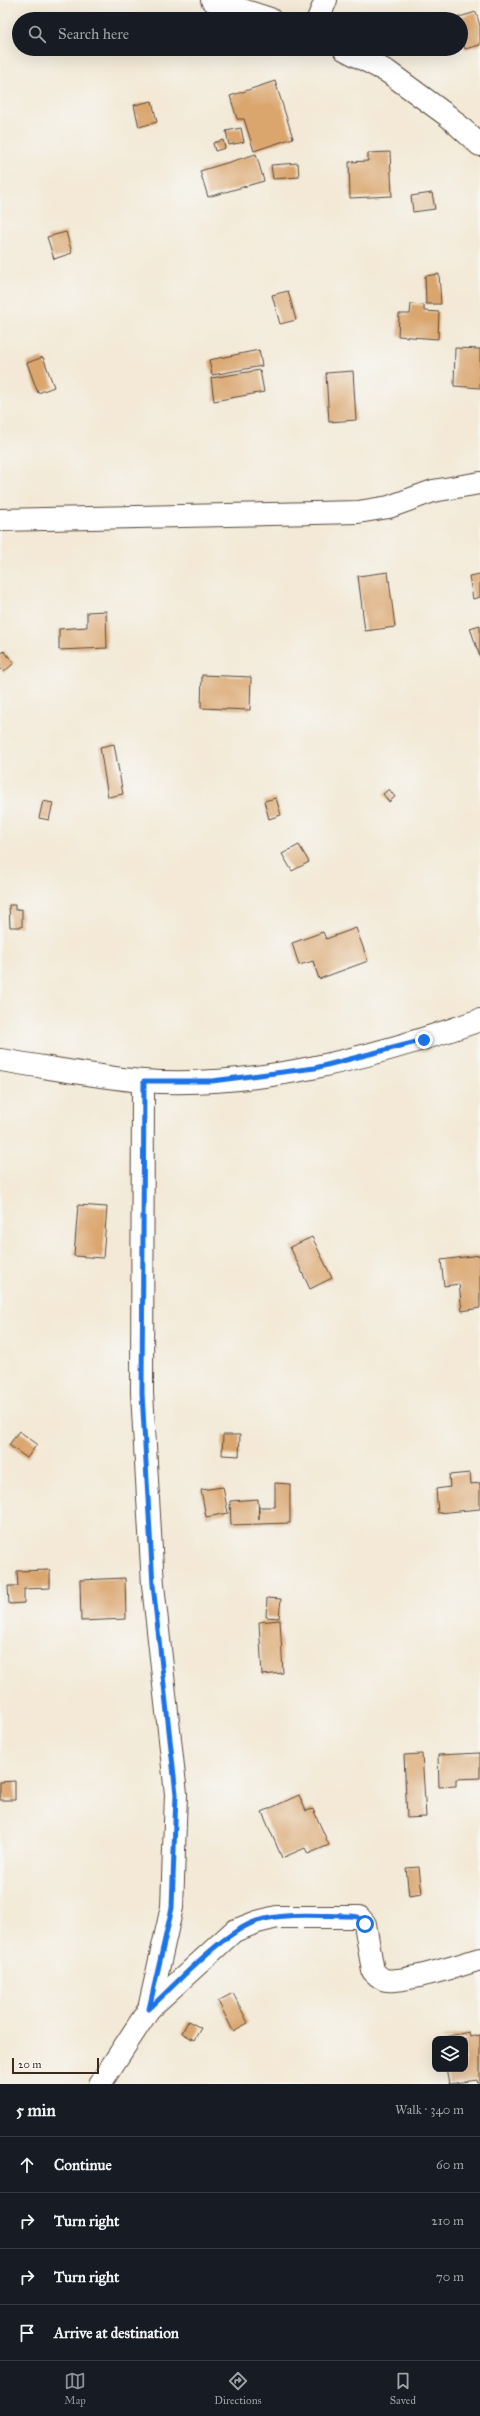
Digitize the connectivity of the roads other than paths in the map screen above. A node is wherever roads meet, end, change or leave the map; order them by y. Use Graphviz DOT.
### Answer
graph roads {
  1 [pos="212,0"];
  2 [pos="326,0"];
  3 [pos="249,12"];
  4 [pos="321,12"];
  5 [pos="357,56"];
  6 [pos="480,145"];
  7 [pos="480,483"];
  8 [pos="0,520"];
  9 [pos="480,1020"];
  10 [pos="0,1060"];
  11 [pos="144,1081"];
  12 [pos="480,1959"];
  13 [pos="149,2009"];
  14 [pos="100,2084"];
  1 -- 3 [label="street"];
  2 -- 4 [label="street"];
  5 -- 6 [label="street"];
  7 -- 8 [label="street"];
  9 -- 11 [label="street"];
  10 -- 11 [label="street"];
  11 -- 13 [label="street"];
  12 -- 13 [label="street"];
  13 -- 14 [label="street"];
}
